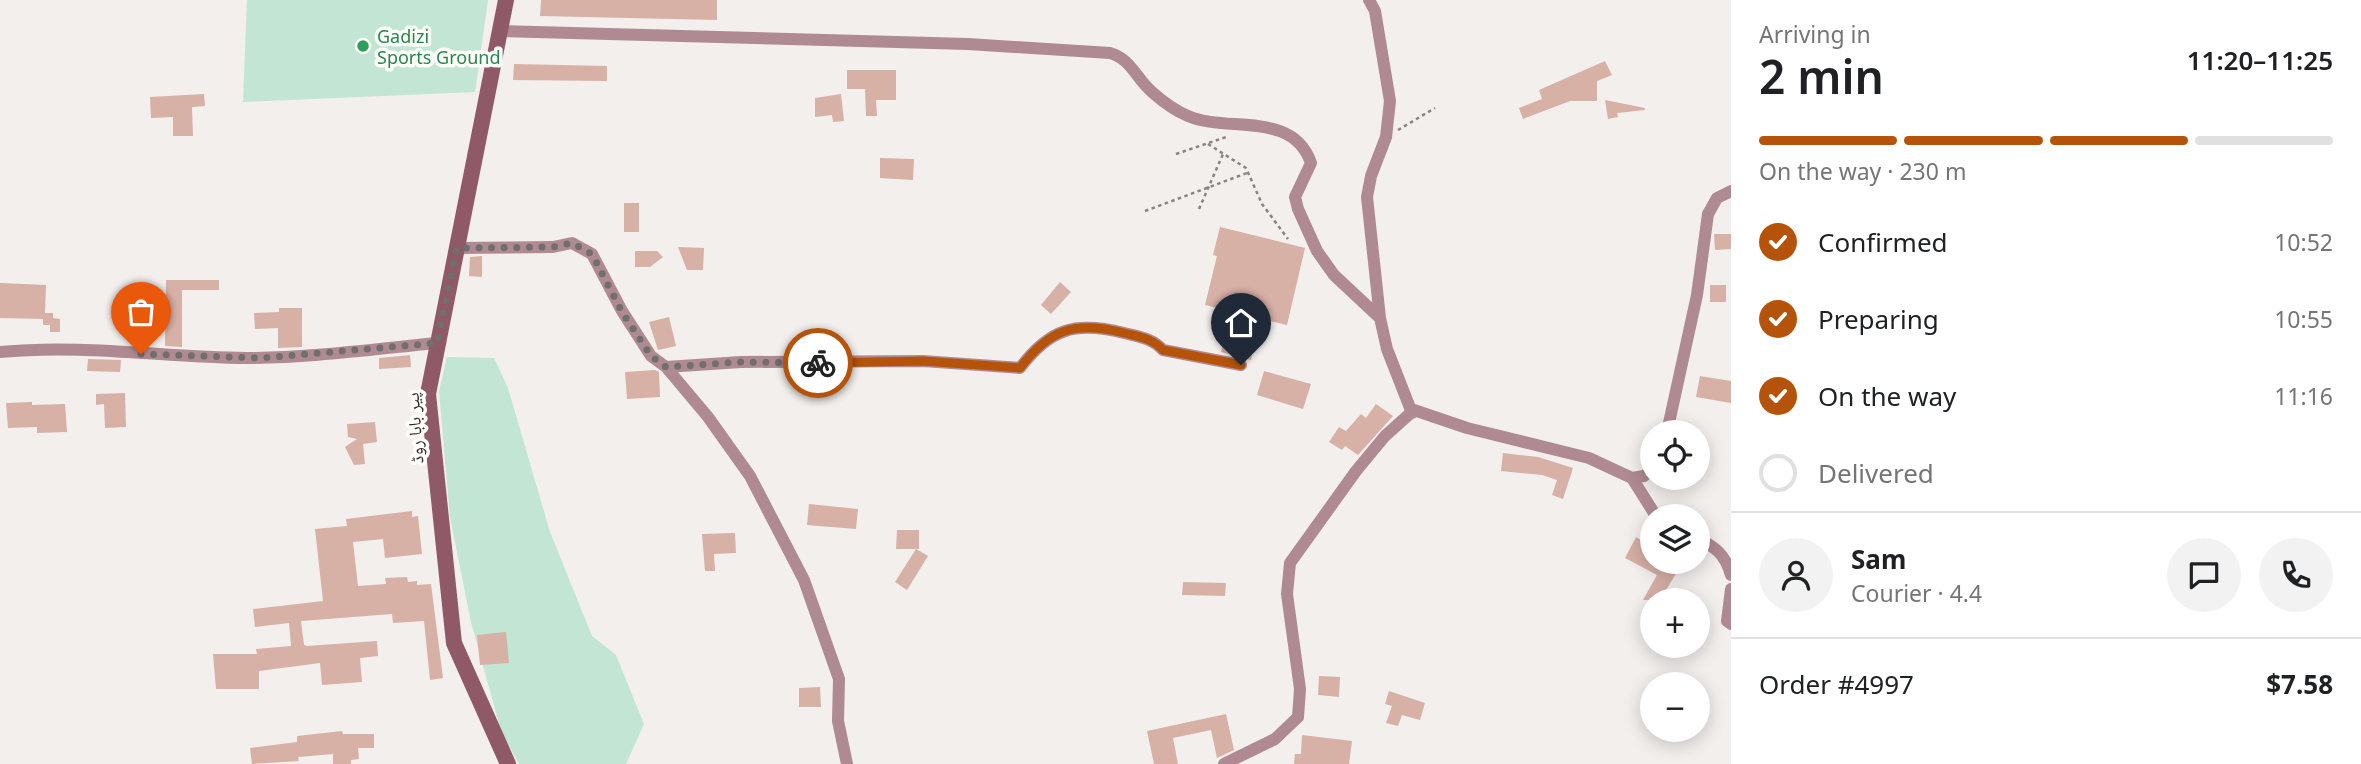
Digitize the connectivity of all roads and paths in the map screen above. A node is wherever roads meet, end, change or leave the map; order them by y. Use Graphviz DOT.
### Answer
graph roads {
  1 [pos="506,0"];
  2 [pos="1369,0"];
  3 [pos="500,31"];
  4 [pos="1435,108"];
  5 [pos="1238,124"];
  6 [pos="1386,137"];
  7 [pos="1209,144"];
  8 [pos="1223,153"];
  9 [pos="1176,154"];
  10 [pos="1248,173"];
  11 [pos="1208,188"];
  12 [pos="1731,191"];
  13 [pos="1199,209"];
  14 [pos="1145,211"];
  15 [pos="1288,239"];
  16 [pos="457,248"];
  17 [pos="1380,318"];
  18 [pos="437,343"];
  19 [pos="0,352"];
  20 [pos="1241,365"];
  21 [pos="666,367"];
  22 [pos="1412,412"];
  23 [pos="1670,420"];
  24 [pos="1640,477"];
  25 [pos="1632,478"];
  26 [pos="1648,504"];
  27 [pos="1710,545"];
  28 [pos="1731,575"];
  29 [pos="1731,589"];
  30 [pos="1731,624"];
  31 [pos="508,764"];
  32 [pos="847,764"];
  33 [pos="1224,764"];
  1 -- 3 [label="main road, پیر بابا روڈ"];
  2 -- 6 [label="street"];
  3 -- 5 [label="street"];
  3 -- 16 [label="main road, پیر بابا روڈ"];
  4 -- 6 [label="path"];
  5 -- 7 [label="path"];
  5 -- 17 [label="street"];
  6 -- 17 [label="street"];
  7 -- 8 [label="path"];
  7 -- 9 [label="path"];
  8 -- 10 [label="path"];
  8 -- 11 [label="path"];
  10 -- 11 [label="path"];
  10 -- 15 [label="path"];
  11 -- 13 [label="path"];
  11 -- 14 [label="path"];
  12 -- 23 [label="street"];
  16 -- 18 [label="main road, پیر بابا روڈ"];
  16 -- 21 [label="street"];
  17 -- 22 [label="street"];
  18 -- 19 [label="street"];
  18 -- 31 [label="main road, پیر بابا روڈ"];
  20 -- 21 [label="street"];
  21 -- 32 [label="street"];
  22 -- 25 [label="street"];
  22 -- 33 [label="street"];
  24 -- 25 [label="street"];
  25 -- 26 [label="street"];
  27 -- 28 [label="street"];
  29 -- 30 [label="street"];
}
